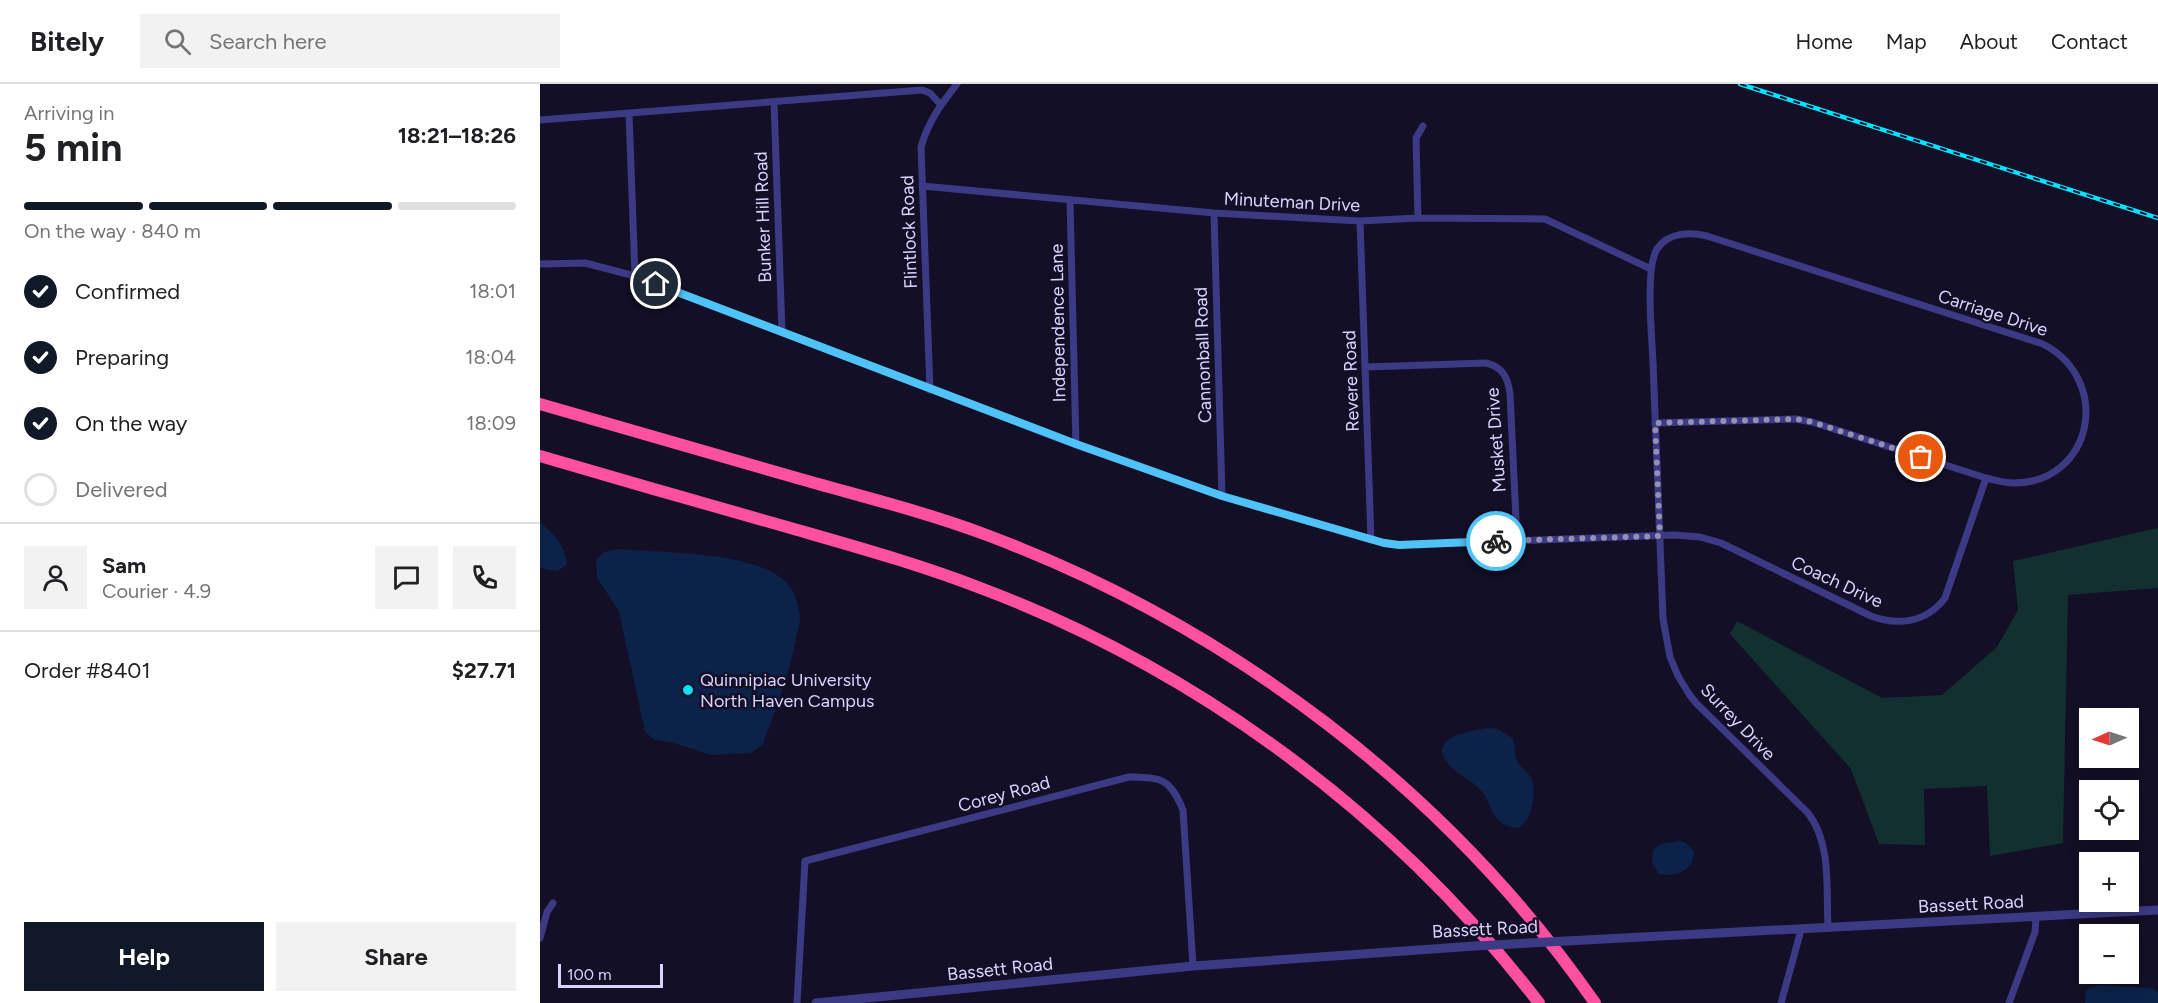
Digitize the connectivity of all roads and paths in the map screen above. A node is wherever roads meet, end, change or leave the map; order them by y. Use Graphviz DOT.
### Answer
graph roads {
  1 [pos="957,84"];
  2 [pos="774,102"];
  3 [pos="940,104"];
  4 [pos="629,113"];
  5 [pos="540,120"];
  6 [pos="1423,126"];
  7 [pos="922,186"];
  8 [pos="1070,201"];
  9 [pos="1214,213"];
  10 [pos="1418,218"];
  11 [pos="1359,221"];
  12 [pos="540,264"];
  13 [pos="1651,269"];
  14 [pos="635,276"];
  15 [pos="782,332"];
  16 [pos="1365,367"];
  17 [pos="930,390"];
  18 [pos="540,404"];
  19 [pos="1655,423"];
  20 [pos="1076,444"];
  21 [pos="540,456"];
  22 [pos="1986,478"];
  23 [pos="1222,496"];
  24 [pos="1660,536"];
  25 [pos="1371,540"];
  26 [pos="1517,540"];
  27 [pos="553,903"];
  28 [pos="2158,910"];
  29 [pos="2036,917"];
  30 [pos="1828,928"];
  31 [pos="1801,930"];
  32 [pos="540,938"];
  33 [pos="1193,966"];
  34 [pos="895,1000"];
  35 [pos="796,1003"];
  36 [pos="816,1003"];
  37 [pos="1539,1003"];
  38 [pos="1595,1003"];
  39 [pos="1781,1003"];
  40 [pos="2009,1003"];
  1 -- 3 [label="street, Flintlock Road"];
  2 -- 3 [label="street"];
  2 -- 4 [label="street"];
  2 -- 15 [label="street, Bunker Hill Road"];
  3 -- 7 [label="street, Flintlock Road"];
  4 -- 5 [label="street"];
  4 -- 14 [label="street"];
  6 -- 10 [label="street"];
  7 -- 8 [label="street, Minuteman Drive"];
  7 -- 17 [label="street, Flintlock Road"];
  8 -- 9 [label="street, Minuteman Drive"];
  8 -- 20 [label="street, Independence Lane"];
  9 -- 11 [label="street, Minuteman Drive"];
  9 -- 23 [label="street, Cannonball Road"];
  10 -- 11 [label="street, Minuteman Drive"];
  10 -- 13 [label="street, Minuteman Drive"];
  11 -- 16 [label="street, Revere Road"];
  12 -- 14 [label="street, Coach Drive"];
  13 -- 19 [label="street, Surrey Drive"];
  13 -- 22 [label="street, Carriage Drive"];
  14 -- 15 [label="street, Coach Drive"];
  15 -- 17 [label="street, Coach Drive"];
  16 -- 25 [label="street, Revere Road"];
  16 -- 26 [label="street, Musket Drive"];
  17 -- 20 [label="street, Coach Drive"];
  18 -- 38 [label="highway"];
  19 -- 22 [label="street, Carriage Drive"];
  19 -- 24 [label="street, Surrey Drive"];
  20 -- 23 [label="street, Coach Drive"];
  21 -- 37 [label="highway"];
  22 -- 24 [label="street, Coach Drive"];
  23 -- 25 [label="street, Coach Drive"];
  24 -- 26 [label="street, Coach Drive"];
  24 -- 30 [label="street, Surrey Drive"];
  25 -- 26 [label="street, Coach Drive"];
  27 -- 32 [label="street"];
  28 -- 29 [label="street, Bassett Road"];
  29 -- 30 [label="street, Bassett Road"];
  29 -- 40 [label="street"];
  30 -- 31 [label="street, Bassett Road"];
  31 -- 33 [label="street, Bassett Road, bridge"];
  31 -- 39 [label="street"];
  33 -- 34 [label="street, Bassett Road"];
  33 -- 35 [label="street, Corey Road"];
  34 -- 36 [label="street, Bassett Road"];
}
